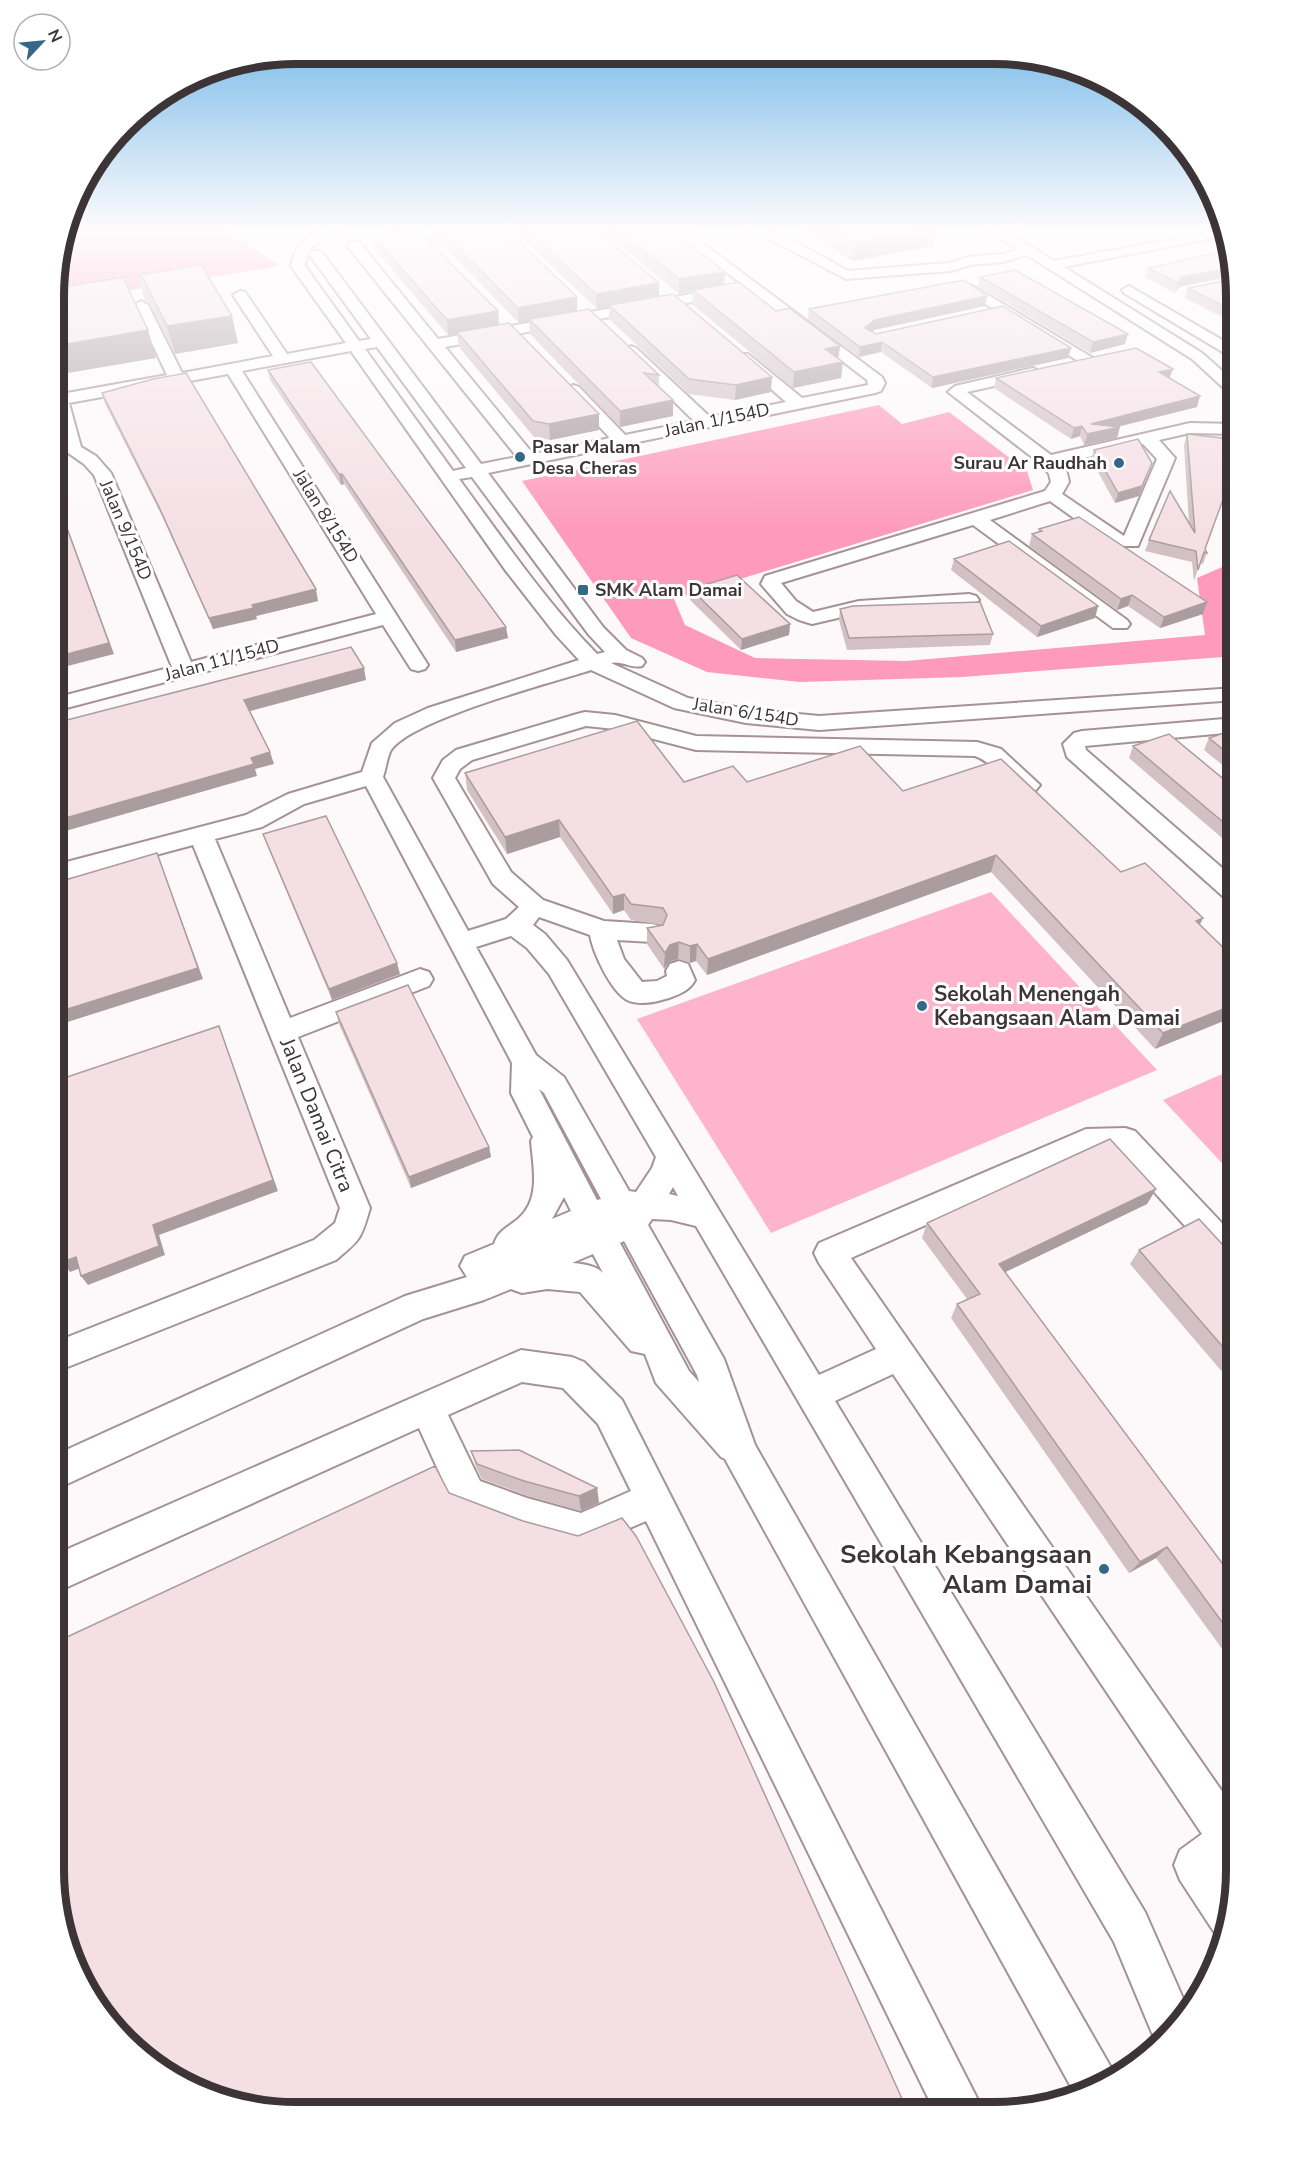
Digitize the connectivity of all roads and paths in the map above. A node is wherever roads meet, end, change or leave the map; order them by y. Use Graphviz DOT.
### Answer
graph roads {
  1 [pos="154,331"];
  2 [pos="265,331"];
  3 [pos="344,331"];
  4 [pos="345,331"];
  5 [pos="377,331"];
  6 [pos="424,331"];
  7 [pos="509,331"];
  8 [pos="516,331"];
  9 [pos="610,331"];
  10 [pos="814,331"];
  11 [pos="1043,331"];
  12 [pos="1157,331"];
  13 [pos="1196,331"];
  14 [pos="381,342"];
  15 [pos="435,344"];
  16 [pos="729,345"];
  17 [pos="532,347"];
  18 [pos="1226,349"];
  19 [pos="330,351"];
  20 [pos="360,352"];
  21 [pos="283,358"];
  22 [pos="232,368"];
  23 [pos="176,377"];
  24 [pos="564,381"];
  25 [pos="1226,382"];
  26 [pos="64,398"];
  27 [pos="799,404"];
  28 [pos="706,423"];
  29 [pos="1190,428"];
  30 [pos="1226,428"];
  31 [pos="1226,435"];
  32 [pos="1147,438"];
  33 [pos="621,440"];
  34 [pos="64,452"];
  35 [pos="529,460"];
  36 [pos="1048,460"];
  37 [pos="476,470"];
  38 [pos="448,476"];
  39 [pos="1052,495"];
  40 [pos="976,518"];
  41 [pos="969,600"];
  42 [pos="390,617"];
  43 [pos="1120,624"];
  44 [pos="563,631"];
  45 [pos="594,663"];
  46 [pos="418,665"];
  47 [pos="620,665"];
  48 [pos="184,670"];
  49 [pos="563,672"];
  50 [pos="1226,679"];
  51 [pos="1226,695"];
  52 [pos="64,703"];
  53 [pos="1226,726"];
  54 [pos="1164,731"];
  55 [pos="1191,753"];
  56 [pos="377,785"];
  57 [pos="1047,804"];
  58 [pos="202,837"];
  59 [pos="64,872"];
  60 [pos="1226,885"];
  61 [pos="525,916"];
  62 [pos="602,930"];
  63 [pos="652,933"];
  64 [pos="460,942"];
  65 [pos="679,971"];
  66 [pos="420,979"];
  67 [pos="284,1031"];
  68 [pos="526,1063"];
  69 [pos="545,1130"];
  70 [pos="671,1157"];
  71 [pos="632,1211"];
  72 [pos="706,1215"];
  73 [pos="596,1227"];
  74 [pos="1226,1249"];
  75 [pos="480,1276"];
  76 [pos="64,1353"];
  77 [pos="899,1354"];
  78 [pos="679,1386"];
  79 [pos="813,1395"];
  80 [pos="427,1408"];
  81 [pos="740,1453"];
  82 [pos="64,1468"];
  83 [pos="654,1499"];
  84 [pos="64,1570"];
  85 [pos="1226,1828"];
  86 [pos="1226,1843"];
  87 [pos="1223,1907"];
  88 [pos="1169,2020"];
  89 [pos="1093,2079"];
  90 [pos="955,2102"];
  1 -- 23 [label="street"];
  2 -- 21 [label="street"];
  3 -- 19 [label="street"];
  4 -- 20 [label="street, Jalan 6/154D"];
  5 -- 14 [label="street, Jalan 6/154D"];
  6 -- 15 [label="street"];
  7 -- 15 [label="street"];
  8 -- 17 [label="street"];
  9 -- 28 [label="street"];
  10 -- 27 [label="street, Jalan 1/154D"];
  11 -- 36 [label="street"];
  12 -- 25 [label="street"];
  13 -- 18 [label="street"];
  14 -- 20 [label="street"];
  14 -- 37 [label="street, Jalan 6/154D"];
  15 -- 35 [label="street"];
  16 -- 27 [label="street"];
  19 -- 20 [label="street"];
  19 -- 21 [label="street"];
  20 -- 38 [label="street, Jalan 6/154D"];
  21 -- 22 [label="street"];
  22 -- 23 [label="street"];
  22 -- 42 [label="street, Jalan 8/154D"];
  23 -- 26 [label="street"];
  24 -- 33 [label="street"];
  27 -- 28 [label="street, Jalan 1/154D"];
  28 -- 33 [label="street, Jalan 1/154D"];
  29 -- 30 [label="street"];
  29 -- 31 [label="street"];
  29 -- 32 [label="street"];
  32 -- 36 [label="street"];
  32 -- 39 [label="street"];
  33 -- 35 [label="street, Jalan 1/154D"];
  34 -- 48 [label="street, Jalan 9/154D"];
  35 -- 37 [label="street, Jalan 1/154D"];
  36 -- 39 [label="street"];
  37 -- 38 [label="street, Jalan 1/154D"];
  37 -- 47 [label="street, Jalan 6/154D"];
  38 -- 44 [label="street, Jalan 6/154D"];
  39 -- 40 [label="street"];
  40 -- 41 [label="street"];
  40 -- 43 [label="street"];
  42 -- 46 [label="street, Jalan 8/154D"];
  42 -- 48 [label="street, Jalan 11/154D"];
  44 -- 45 [label="street, Jalan 6/154D"];
  44 -- 49 [label="street"];
  45 -- 47 [label="street, Jalan 6/154D"];
  45 -- 49 [label="street"];
  47 -- 49 [label="street"];
  47 -- 50 [label="street, Jalan 6/154D"];
  47 -- 51 [label="street, Jalan 6/154D"];
  48 -- 52 [label="street, Jalan 11/154D"];
  49 -- 56 [label="street"];
  53 -- 54 [label="street"];
  54 -- 55 [label="street"];
  54 -- 60 [label="street"];
  56 -- 58 [label="street"];
  56 -- 64 [label="street"];
  57 -- 61 [label="street"];
  58 -- 59 [label="street"];
  58 -- 67 [label="street, Jalan Damai Citra"];
  61 -- 62 [label="street"];
  61 -- 64 [label="street"];
  61 -- 70 [label="street"];
  62 -- 63 [label="street"];
  62 -- 65 [label="street"];
  64 -- 68 [label="street"];
  66 -- 67 [label="street"];
  67 -- 76 [label="street, Jalan Damai Citra"];
  68 -- 69 [label="street"];
  68 -- 71 [label="street"];
  69 -- 73 [label="street"];
  69 -- 75 [label="street"];
  70 -- 71 [label="street"];
  70 -- 72 [label="street"];
  71 -- 72 [label="street"];
  71 -- 73 [label="street"];
  71 -- 81 [label="street"];
  72 -- 79 [label="street"];
  73 -- 75 [label="street"];
  73 -- 78 [label="street"];
  74 -- 77 [label="street"];
  75 -- 78 [label="street"];
  75 -- 82 [label="street"];
  77 -- 79 [label="street"];
  77 -- 85 [label="street"];
  78 -- 81 [label="street"];
  79 -- 88 [label="street"];
  80 -- 83 [label="street"];
  80 -- 83 [label="street"];
  80 -- 84 [label="street"];
  81 -- 89 [label="street"];
  83 -- 90 [label="street"];
  86 -- 87 [label="street"];
}
